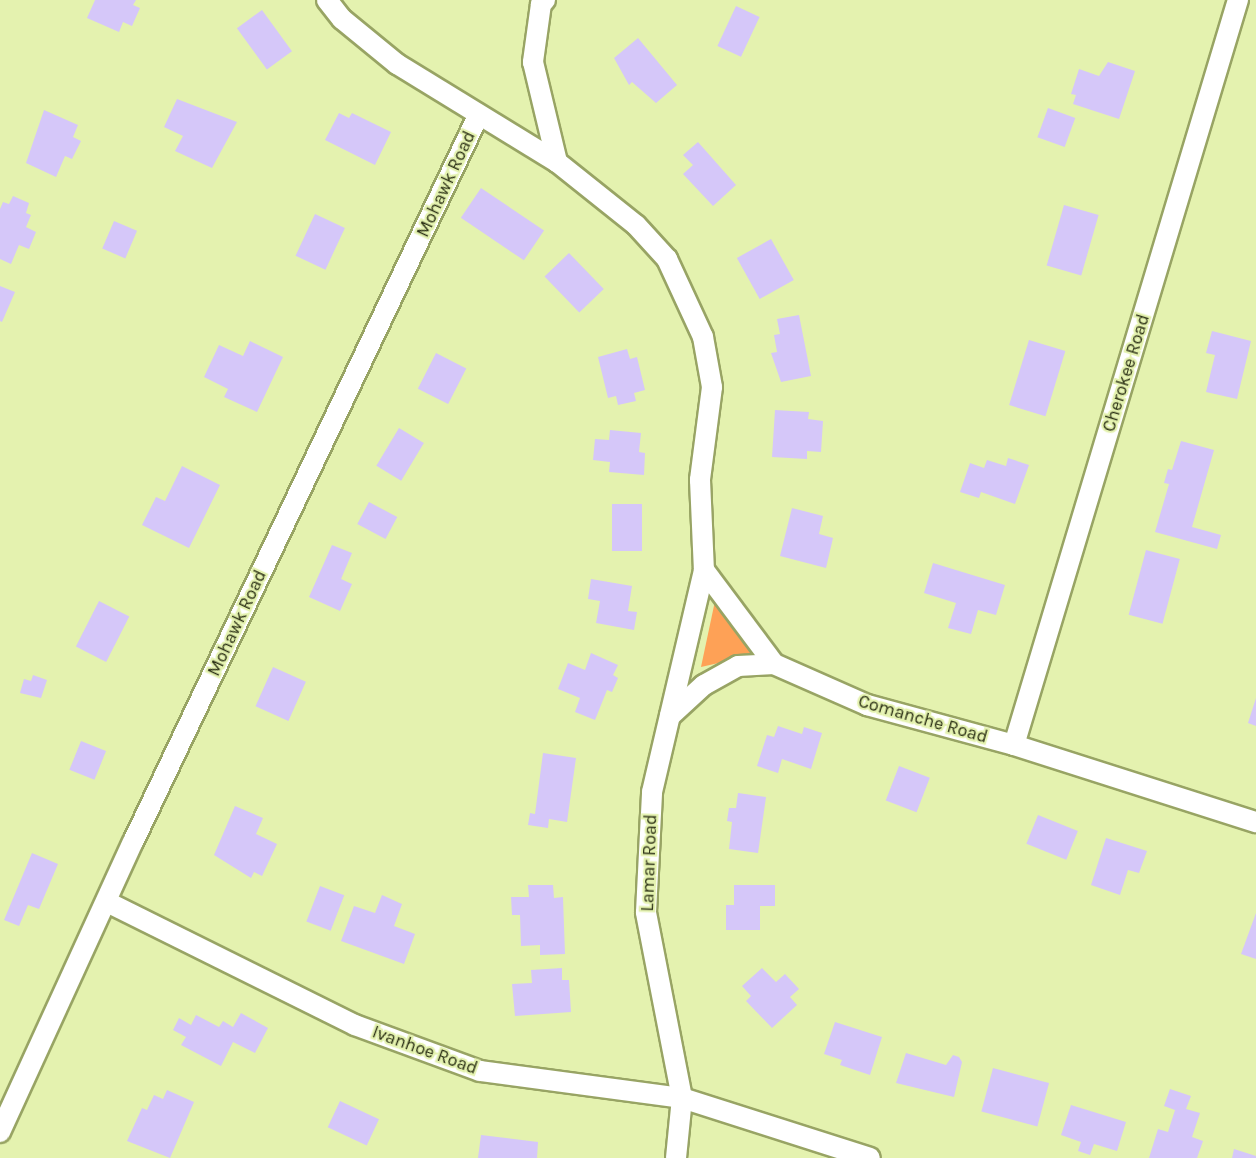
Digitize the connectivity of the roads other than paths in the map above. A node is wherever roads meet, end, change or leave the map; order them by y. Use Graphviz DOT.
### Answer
graph roads {
  1 [pos="327,0"];
  2 [pos="545,0"];
  3 [pos="1238,0"];
  4 [pos="478,116"];
  5 [pos="557,162"];
  6 [pos="704,570"];
  7 [pos="774,664"];
  8 [pos="670,717"];
  9 [pos="1014,745"];
  10 [pos="1256,822"];
  11 [pos="107,902"];
  12 [pos="682,1098"];
  13 [pos="0,1132"];
  14 [pos="676,1158"];
  15 [pos="870,1158"];
  1 -- 4 [label="street"];
  2 -- 5 [label="street"];
  3 -- 9 [label="street, Cherokee Road"];
  4 -- 5 [label="street"];
  4 -- 11 [label="street, Mohawk Road"];
  5 -- 6 [label="street"];
  6 -- 7 [label="street, Comanche Road"];
  6 -- 8 [label="street, Lamar Road"];
  7 -- 8 [label="street"];
  7 -- 9 [label="street, Comanche Road"];
  8 -- 12 [label="street, Lamar Road"];
  9 -- 10 [label="street, Comanche Road"];
  11 -- 12 [label="street, Ivanhoe Road"];
  11 -- 13 [label="street, Mohawk Road"];
  12 -- 14 [label="street, Lamar Road"];
  12 -- 15 [label="street, Ivanhoe Road"];
}
